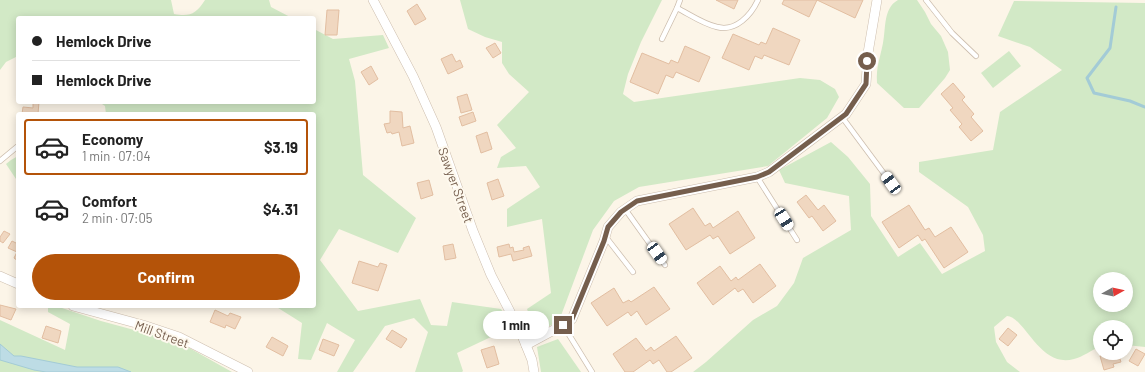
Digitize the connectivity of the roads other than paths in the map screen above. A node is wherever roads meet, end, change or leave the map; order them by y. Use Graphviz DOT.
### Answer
graph roads {
  1 [pos="373,0"];
  2 [pos="680,0"];
  3 [pos="758,0"];
  4 [pos="877,0"];
  5 [pos="926,0"];
  6 [pos="677,8"];
  7 [pos="662,39"];
  8 [pos="976,56"];
  9 [pos="842,117"];
  10 [pos="16,148"];
  11 [pos="0,161"];
  12 [pos="757,177"];
  13 [pos="891,183"];
  14 [pos="625,209"];
  15 [pos="605,236"];
  16 [pos="797,240"];
  17 [pos="665,264"];
  18 [pos="633,272"];
  19 [pos="0,276"];
  20 [pos="16,283"];
  21 [pos="80,308"];
  22 [pos="563,325"];
  23 [pos="526,344"];
  24 [pos="248,372"];
  25 [pos="534,372"];
  26 [pos="592,372"];
  1 -- 23 [label="street, Sawyer Street"];
  2 -- 6 [label="lane"];
  3 -- 6 [label="lane"];
  4 -- 9 [label="street"];
  5 -- 8 [label="lane"];
  6 -- 7 [label="lane"];
  9 -- 12 [label="street"];
  9 -- 13 [label="lane"];
  10 -- 11 [label="lane"];
  12 -- 14 [label="street"];
  12 -- 16 [label="lane"];
  14 -- 15 [label="street"];
  14 -- 17 [label="lane"];
  15 -- 18 [label="lane"];
  15 -- 22 [label="street"];
  19 -- 20 [label="street"];
  21 -- 24 [label="street, Mill Street"];
  22 -- 23 [label="street"];
  22 -- 26 [label="lane"];
  23 -- 25 [label="street, Sawyer Street"];
}
